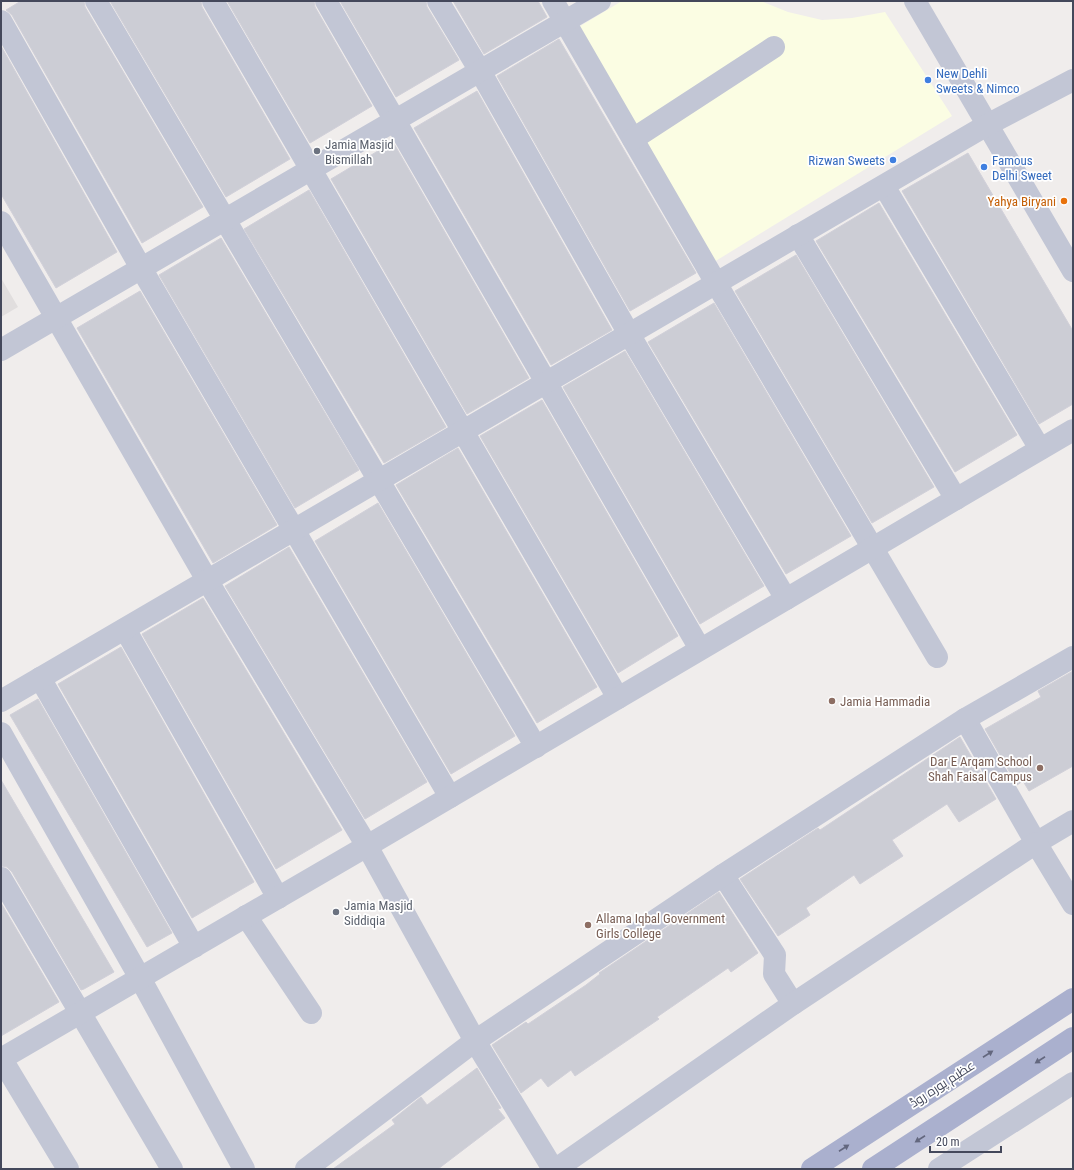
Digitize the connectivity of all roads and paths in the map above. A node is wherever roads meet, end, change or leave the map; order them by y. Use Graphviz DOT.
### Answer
graph roads {
  1 [pos="96,1"];
  2 [pos="214,1"];
  3 [pos="326,1"];
  4 [pos="438,1"];
  5 [pos="553,1"];
  6 [pos="600,1"];
  7 [pos="914,1"];
  8 [pos="1,21"];
  9 [pos="565,22"];
  10 [pos="774,47"];
  11 [pos="480,71"];
  12 [pos="1073,80"];
  13 [pos="395,120"];
  14 [pos="987,125"];
  15 [pos="633,139"];
  16 [pos="310,170"];
  17 [pos="884,186"];
  18 [pos="223,220"];
  19 [pos="1,222"];
  20 [pos="798,236"];
  21 [pos="142,268"];
  22 [pos="1073,271"];
  23 [pos="716,283"];
  24 [pos="56,317"];
  25 [pos="629,334"];
  26 [pos="1,350"];
  27 [pos="547,382"];
  28 [pos="1073,430"];
  29 [pos="463,431"];
  30 [pos="1040,449"];
  31 [pos="380,479"];
  32 [pos="956,499"];
  33 [pos="294,530"];
  34 [pos="871,549"];
  35 [pos="207,580"];
  36 [pos="786,599"];
  37 [pos="125,629"];
  38 [pos="700,649"];
  39 [pos="937,657"];
  40 [pos="1073,657"];
  41 [pos="40,678"];
  42 [pos="618,698"];
  43 [pos="1,701"];
  44 [pos="965,719"];
  45 [pos="1,732"];
  46 [pos="536,747"];
  47 [pos="450,797"];
  48 [pos="1073,821"];
  49 [pos="1036,843"];
  50 [pos="367,846"];
  51 [pos="723,875"];
  52 [pos="1,878"];
  53 [pos="278,898"];
  54 [pos="1073,904"];
  55 [pos="246,916"];
  56 [pos="194,947"];
  57 [pos="140,978"];
  58 [pos="1073,999"];
  59 [pos="793,1004"];
  60 [pos="80,1013"];
  61 [pos="311,1013"];
  62 [pos="1073,1038"];
  63 [pos="475,1041"];
  64 [pos="1,1058"];
  65 [pos="1073,1083"];
  66 [pos="882,1167"];
  67 [pos="68,1169"];
  68 [pos="172,1169"];
  69 [pos="244,1169"];
  70 [pos="306,1169"];
  71 [pos="553,1169"];
  72 [pos="556,1169"];
  73 [pos="812,1169"];
  74 [pos="939,1169"];
  1 -- 18 [label="street"];
  2 -- 16 [label="street"];
  3 -- 13 [label="street"];
  4 -- 11 [label="street"];
  5 -- 9 [label="street"];
  6 -- 9 [label="street"];
  7 -- 14 [label="street"];
  8 -- 21 [label="street"];
  9 -- 11 [label="street"];
  9 -- 15 [label="street"];
  10 -- 15 [label="street"];
  11 -- 13 [label="street"];
  11 -- 25 [label="street"];
  12 -- 14 [label="street"];
  13 -- 16 [label="street"];
  13 -- 27 [label="street"];
  14 -- 17 [label="street"];
  14 -- 22 [label="street"];
  15 -- 23 [label="street"];
  16 -- 18 [label="street"];
  16 -- 29 [label="street"];
  17 -- 20 [label="street"];
  17 -- 30 [label="street"];
  18 -- 21 [label="street"];
  18 -- 31 [label="street"];
  19 -- 24 [label="street"];
  20 -- 23 [label="street"];
  20 -- 32 [label="street"];
  21 -- 24 [label="street"];
  21 -- 33 [label="street"];
  23 -- 25 [label="street"];
  23 -- 34 [label="street"];
  24 -- 26 [label="street"];
  24 -- 35 [label="street"];
  25 -- 27 [label="street"];
  25 -- 36 [label="street"];
  27 -- 29 [label="street"];
  27 -- 38 [label="street"];
  28 -- 30 [label="street"];
  29 -- 31 [label="street"];
  29 -- 42 [label="street"];
  30 -- 32 [label="street"];
  31 -- 33 [label="street"];
  31 -- 46 [label="street"];
  32 -- 34 [label="street"];
  33 -- 35 [label="street"];
  33 -- 47 [label="street"];
  34 -- 36 [label="street"];
  34 -- 39 [label="street"];
  35 -- 37 [label="street"];
  35 -- 50 [label="street"];
  36 -- 38 [label="street"];
  37 -- 41 [label="street"];
  37 -- 53 [label="street"];
  38 -- 42 [label="street"];
  40 -- 44 [label="street"];
  41 -- 43 [label="street"];
  41 -- 56 [label="street"];
  42 -- 46 [label="street"];
  44 -- 49 [label="street"];
  44 -- 51 [label="street"];
  45 -- 57 [label="street"];
  46 -- 47 [label="street"];
  47 -- 50 [label="street"];
  48 -- 49 [label="street"];
  49 -- 54 [label="street"];
  49 -- 59 [label="street"];
  50 -- 53 [label="street"];
  50 -- 63 [label="street"];
  51 -- 59 [label="street"];
  51 -- 63 [label="street"];
  52 -- 60 [label="street"];
  53 -- 55 [label="street"];
  55 -- 56 [label="street"];
  55 -- 61 [label="street"];
  56 -- 57 [label="street"];
  57 -- 60 [label="street"];
  57 -- 69 [label="street"];
  73 -- 58 [label="main road, عظیم پورہ روڈ, one-way"];
  59 -- 72 [label="street"];
  60 -- 64 [label="street"];
  60 -- 68 [label="street"];
  62 -- 66 [label="main road, one-way"];
  63 -- 70 [label="street"];
  63 -- 71 [label="street"];
  64 -- 67 [label="street"];
  65 -- 74 [label="street"];
}
